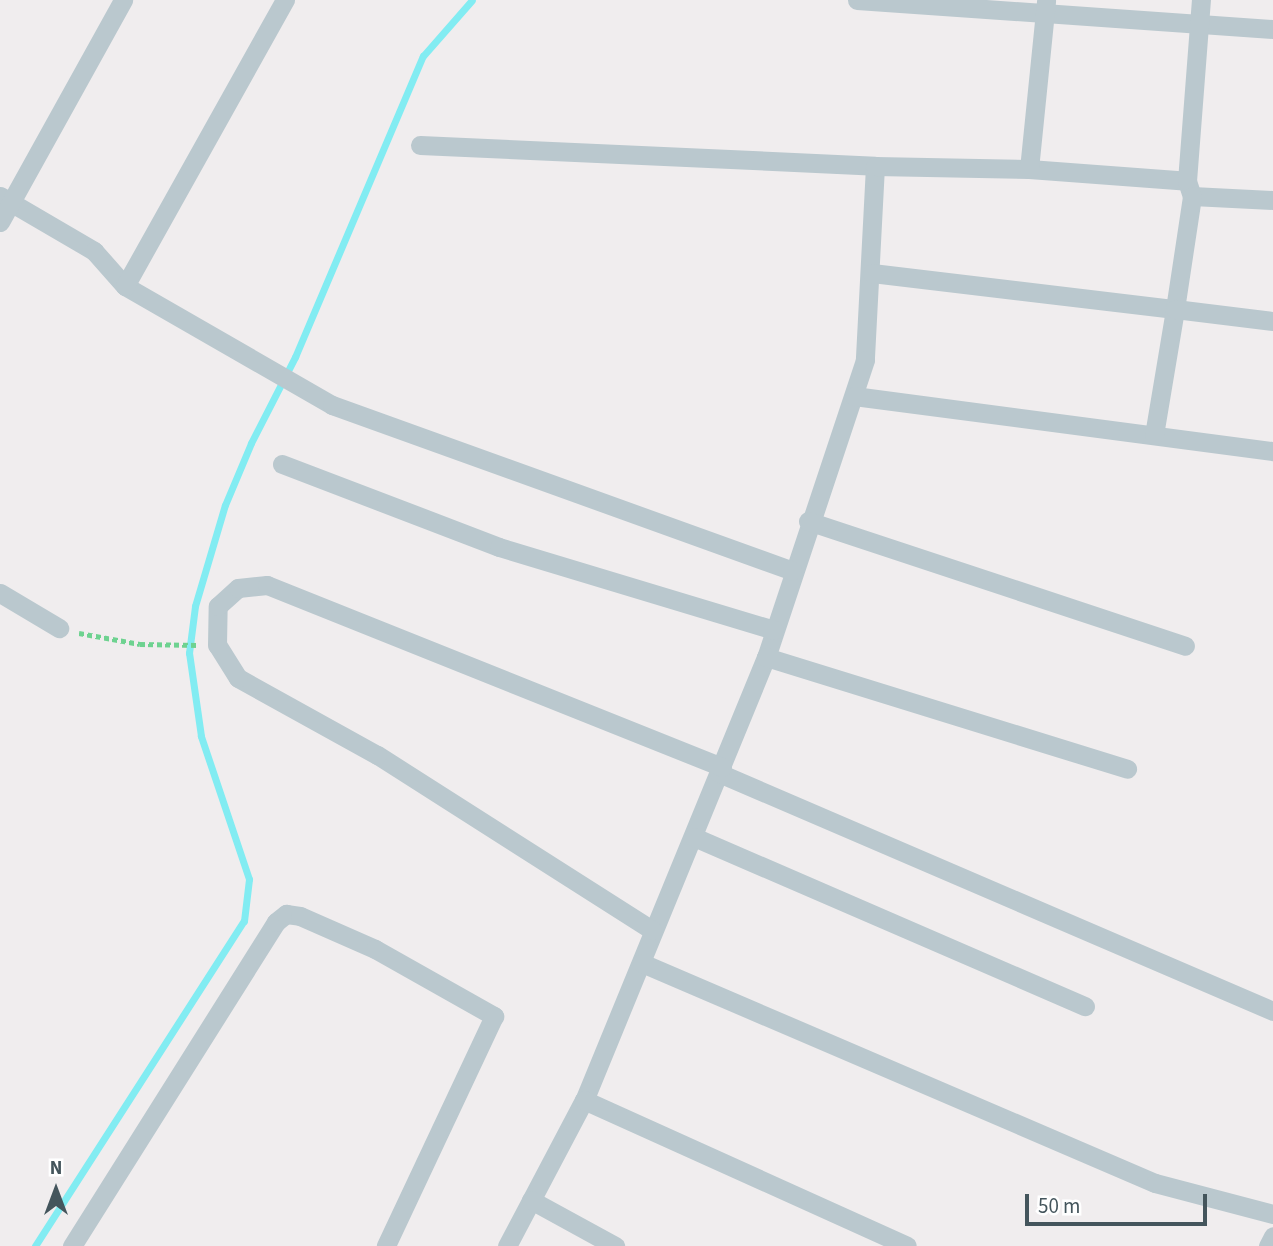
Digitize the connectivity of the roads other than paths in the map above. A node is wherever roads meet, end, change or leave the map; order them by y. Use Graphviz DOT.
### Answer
graph roads {
  1 [pos="123,0"];
  2 [pos="285,0"];
  3 [pos="858,0"];
  4 [pos="1201,0"];
  5 [pos="1045,7"];
  6 [pos="1199,24"];
  7 [pos="1273,29"];
  8 [pos="419,145"];
  9 [pos="875,166"];
  10 [pos="1029,169"];
  11 [pos="1189,189"];
  12 [pos="5,199"];
  13 [pos="1273,200"];
  14 [pos="0,222"];
  15 [pos="872,273"];
  16 [pos="125,286"];
  17 [pos="1175,309"];
  18 [pos="1273,321"];
  19 [pos="854,396"];
  20 [pos="1154,435"];
  21 [pos="1273,451"];
  22 [pos="282,464"];
  23 [pos="808,522"];
  24 [pos="792,571"];
  25 [pos="0,593"];
  26 [pos="59,628"];
  27 [pos="774,630"];
  28 [pos="1185,646"];
  29 [pos="766,657"];
  30 [pos="1126,769"];
  31 [pos="720,770"];
  32 [pos="694,837"];
  33 [pos="652,930"];
  34 [pos="642,963"];
  35 [pos="1085,1006"];
  36 [pos="1273,1012"];
  37 [pos="584,1100"];
  38 [pos="531,1200"];
  39 [pos="1273,1214"];
  40 [pos="1273,1236"];
  41 [pos="72,1246"];
  42 [pos="386,1246"];
  43 [pos="506,1246"];
  44 [pos="615,1246"];
  45 [pos="907,1246"];
  46 [pos="1268,1246"];
  1 -- 12 [label="street"];
  2 -- 16 [label="street"];
  3 -- 5 [label="street"];
  4 -- 6 [label="street"];
  5 -- 6 [label="street"];
  5 -- 10 [label="street"];
  6 -- 7 [label="street"];
  6 -- 11 [label="street"];
  8 -- 9 [label="street"];
  9 -- 10 [label="street"];
  9 -- 15 [label="street"];
  10 -- 11 [label="street"];
  11 -- 13 [label="street"];
  11 -- 17 [label="street"];
  12 -- 14 [label="street"];
  12 -- 16 [label="street"];
  15 -- 17 [label="street"];
  15 -- 19 [label="street"];
  16 -- 24 [label="street"];
  17 -- 18 [label="street"];
  17 -- 20 [label="street"];
  19 -- 20 [label="street"];
  19 -- 23 [label="street"];
  20 -- 21 [label="street"];
  22 -- 27 [label="street"];
  23 -- 24 [label="street"];
  23 -- 28 [label="street"];
  24 -- 27 [label="street"];
  25 -- 26 [label="street"];
  27 -- 29 [label="street"];
  29 -- 30 [label="street"];
  29 -- 31 [label="street"];
  31 -- 32 [label="street"];
  31 -- 33 [label="street"];
  31 -- 36 [label="street"];
  32 -- 33 [label="street"];
  32 -- 35 [label="street"];
  33 -- 34 [label="street"];
  34 -- 37 [label="street"];
  34 -- 39 [label="street"];
  37 -- 38 [label="street"];
  37 -- 45 [label="street"];
  38 -- 43 [label="street"];
  38 -- 44 [label="street"];
  40 -- 46 [label="street"];
  41 -- 42 [label="street"];
}
